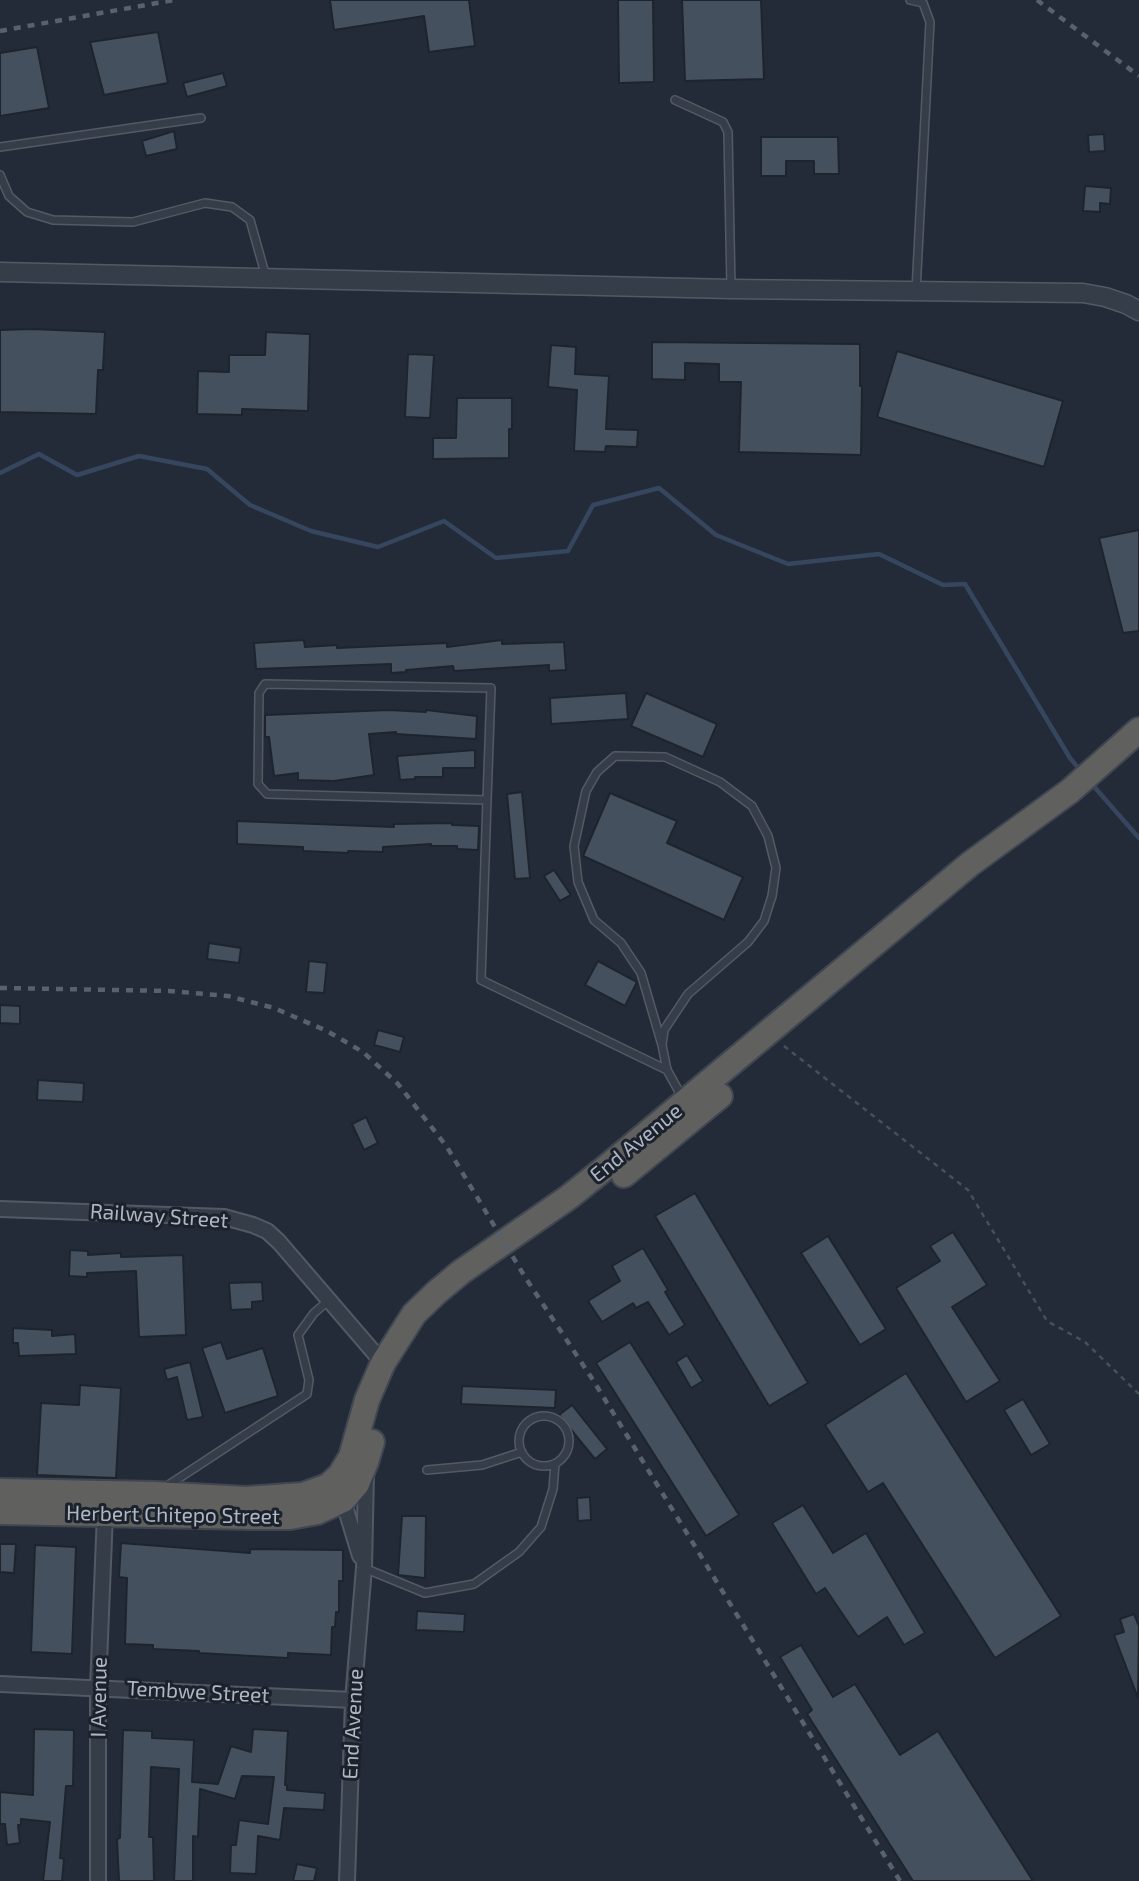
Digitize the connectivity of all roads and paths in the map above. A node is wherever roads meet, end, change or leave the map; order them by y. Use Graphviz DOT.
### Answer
graph roads {
  1 [pos="910,0"];
  2 [pos="675,100"];
  3 [pos="201,118"];
  4 [pos="0,147"];
  5 [pos="0,175"];
  6 [pos="0,272"];
  7 [pos="266,277"];
  8 [pos="732,289"];
  9 [pos="916,292"];
  10 [pos="1139,311"];
  11 [pos="1139,730"];
  12 [pos="487,800"];
  13 [pos="1020,829"];
  14 [pos="781,1044"];
  15 [pos="662,1045"];
  16 [pos="667,1070"];
  17 [pos="685,1104"];
  18 [pos="0,1209"];
  19 [pos="330,1299"];
  20 [pos="383,1363"];
  21 [pos="1139,1394"];
  22 [pos="522,1452"];
  23 [pos="366,1462"];
  24 [pos="555,1464"];
  25 [pos="426,1470"];
  26 [pos="0,1491"];
  27 [pos="336,1493"];
  28 [pos="154,1494"];
  29 [pos="0,1512"];
  30 [pos="105,1513"];
  31 [pos="364,1568"];
  32 [pos="0,1684"];
  33 [pos="98,1688"];
  34 [pos="353,1700"];
  35 [pos="98,1881"];
  36 [pos="347,1881"];
  1 -- 9 [label="lane"];
  2 -- 8 [label="lane"];
  3 -- 4 [label="lane"];
  5 -- 7 [label="lane"];
  6 -- 7 [label="street"];
  7 -- 8 [label="street"];
  8 -- 9 [label="street"];
  9 -- 10 [label="street"];
  11 -- 13 [label="highway, End Avenue"];
  12 -- 12 [label="lane"];
  12 -- 16 [label="lane"];
  13 -- 14 [label="highway, End Avenue"];
  13 -- 17 [label="highway, End Avenue"];
  14 -- 21 [label="path"];
  14 -- 23 [label="highway, End Avenue"];
  15 -- 15 [label="lane"];
  15 -- 16 [label="lane"];
  16 -- 17 [label="lane"];
  17 -- 20 [label="highway, End Avenue"];
  18 -- 19 [label="street, Railway Street"];
  19 -- 20 [label="street, Railway Street"];
  19 -- 28 [label="lane"];
  20 -- 27 [label="highway, End Avenue"];
  22 -- 24 [label="lane"];
  22 -- 24 [label="lane"];
  22 -- 25 [label="lane"];
  23 -- 27 [label="highway, End Avenue"];
  23 -- 31 [label="street, End Avenue"];
  24 -- 31 [label="lane"];
  26 -- 28 [label="highway, Herbert Chitepo Street"];
  27 -- 28 [label="highway, Herbert Chitepo Street"];
  27 -- 30 [label="highway, Herbert Chitepo Street"];
  27 -- 31 [label="street, End Avenue"];
  29 -- 30 [label="highway, Herbert Chitepo Street"];
  30 -- 33 [label="street, I Avenue"];
  31 -- 34 [label="street, End Avenue"];
  32 -- 33 [label="street, Tembwe Street"];
  33 -- 34 [label="street, Tembwe Street"];
  33 -- 35 [label="street, I Avenue"];
  34 -- 36 [label="street, End Avenue"];
}
